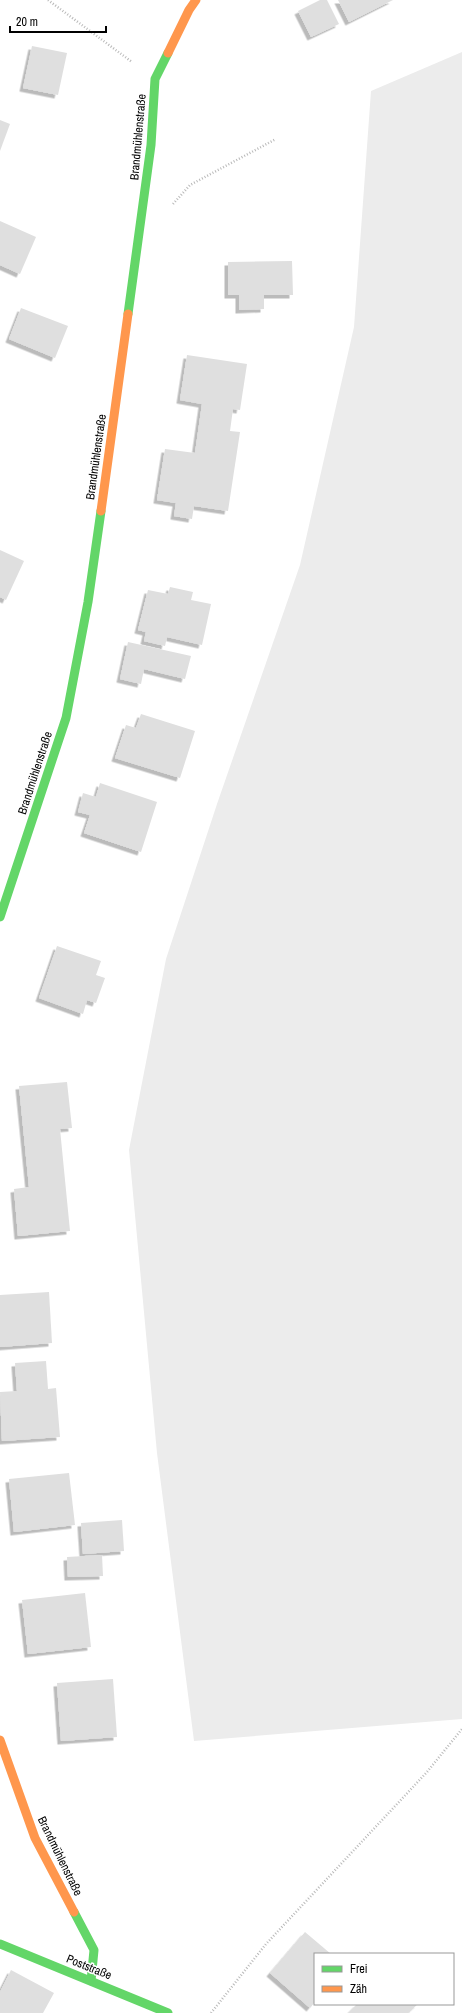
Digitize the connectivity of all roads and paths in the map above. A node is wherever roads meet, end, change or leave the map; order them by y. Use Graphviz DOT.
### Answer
graph roads {
  1 [pos="48,0"];
  2 [pos="196,0"];
  3 [pos="155,78"];
  4 [pos="276,139"];
  5 [pos="169,208"];
  6 [pos="0,917"];
  7 [pos="462,1729"];
  8 [pos="0,1740"];
  9 [pos="0,1944"];
  10 [pos="91,1981"];
  11 [pos="168,2013"];
  12 [pos="211,2013"];
  1 -- 3 [label="path"];
  2 -- 3 [label="street, Brandmühlenstraße"];
  3 -- 6 [label="street, Brandmühlenstraße"];
  4 -- 5 [label="path"];
  7 -- 12 [label="path"];
  8 -- 10 [label="street, Brandmühlenstraße"];
  9 -- 10 [label="street, Poststraße"];
  10 -- 11 [label="street, Poststraße"];
}
